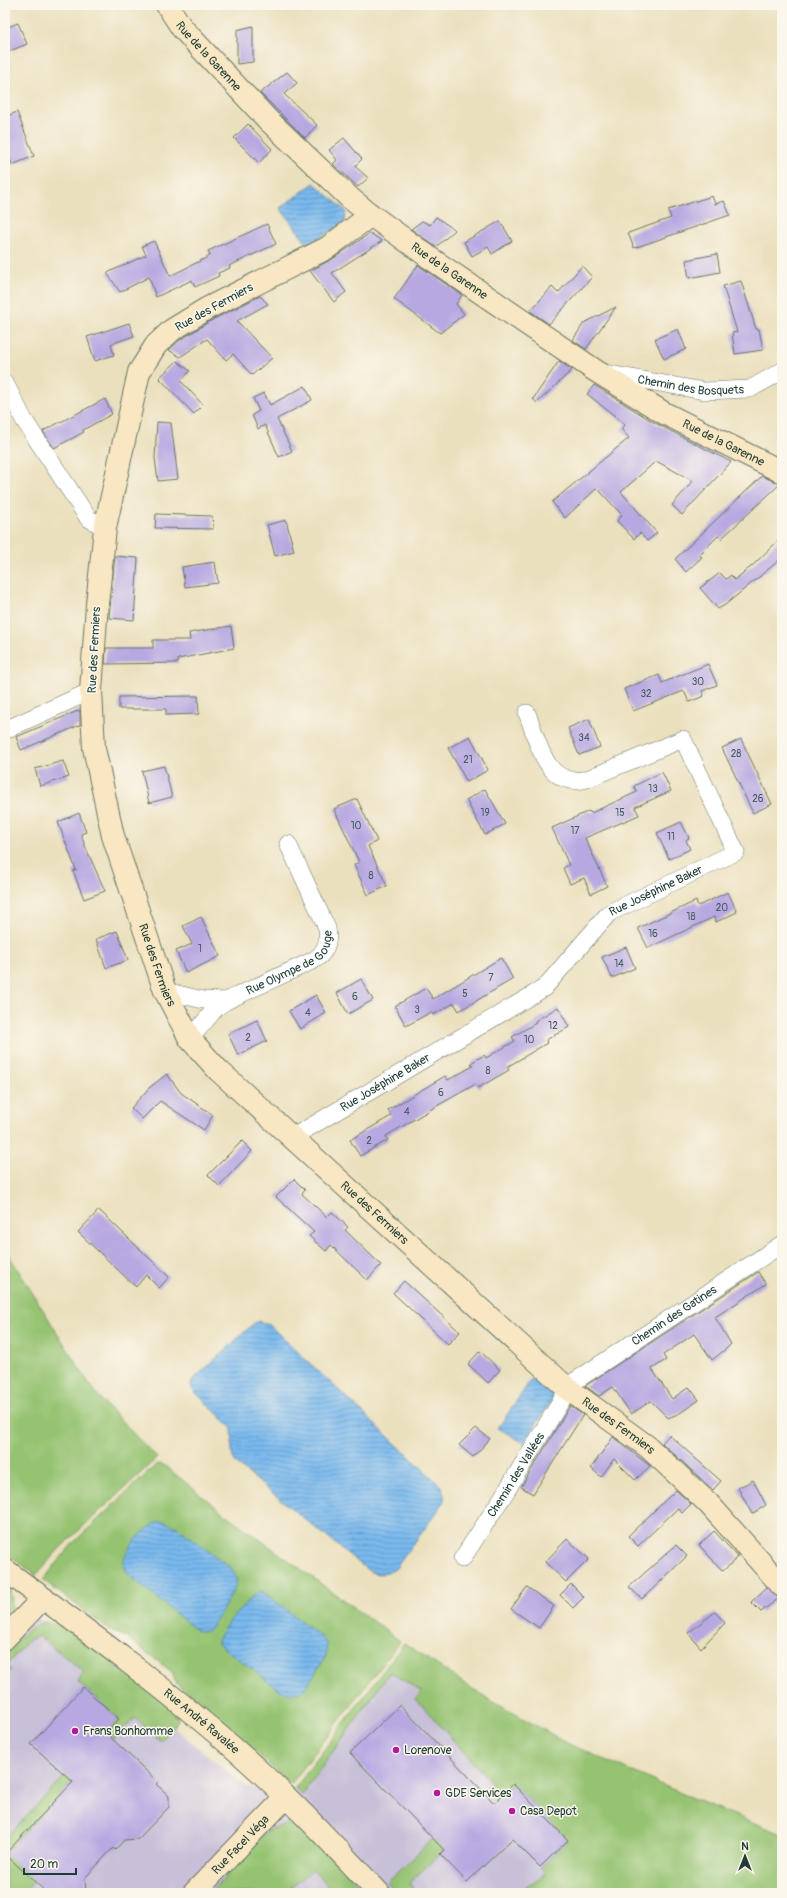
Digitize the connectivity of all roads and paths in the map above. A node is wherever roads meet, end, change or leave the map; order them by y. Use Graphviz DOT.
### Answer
graph roads {
  1 [pos="167,5"];
  2 [pos="371,216"];
  3 [pos="782,370"];
  4 [pos="596,371"];
  5 [pos="5,383"];
  6 [pos="782,472"];
  7 [pos="105,528"];
  8 [pos="91,691"];
  9 [pos="527,713"];
  10 [pos="5,730"];
  11 [pos="288,844"];
  12 [pos="165,991"];
  13 [pos="226,1001"];
  14 [pos="190,1039"];
  15 [pos="292,1137"];
  16 [pos="782,1244"];
  17 [pos="568,1389"];
  18 [pos="462,1559"];
  19 [pos="5,1570"];
  20 [pos="782,1586"];
  21 [pos="43,1598"];
  22 [pos="5,1638"];
  23 [pos="286,1796"];
  24 [pos="194,1893"];
  25 [pos="379,1893"];
  1 -- 2 [label="street, Rue de la Garenne"];
  2 -- 4 [label="street, Rue de la Garenne"];
  2 -- 7 [label="street, Rue des Fermiers"];
  3 -- 4 [label="street, Chemin des Bosquets"];
  4 -- 6 [label="street, Rue de la Garenne"];
  5 -- 7 [label="street"];
  7 -- 8 [label="street, Rue des Fermiers"];
  8 -- 10 [label="street"];
  8 -- 12 [label="street, Rue des Fermiers"];
  9 -- 15 [label="street, Rue Joséphine Baker"];
  11 -- 13 [label="street, Rue Olympe de Gouge"];
  12 -- 13 [label="street, Rue Olympe de Gouge"];
  12 -- 14 [label="street, Rue des Fermiers"];
  13 -- 14 [label="street, Rue Olympe de Gouge"];
  14 -- 15 [label="street, Rue des Fermiers"];
  15 -- 17 [label="street, Rue des Fermiers"];
  16 -- 17 [label="street, Chemin des Gatines"];
  17 -- 18 [label="street, Chemin des Vallées"];
  17 -- 20 [label="street, Rue des Fermiers"];
  19 -- 21 [label="street, Rue André Ravalée"];
  21 -- 22 [label="street"];
  21 -- 23 [label="street, Rue André Ravalée"];
  23 -- 24 [label="street, Rue Facel Véga"];
  23 -- 25 [label="street, Rue André Ravalée"];
}
